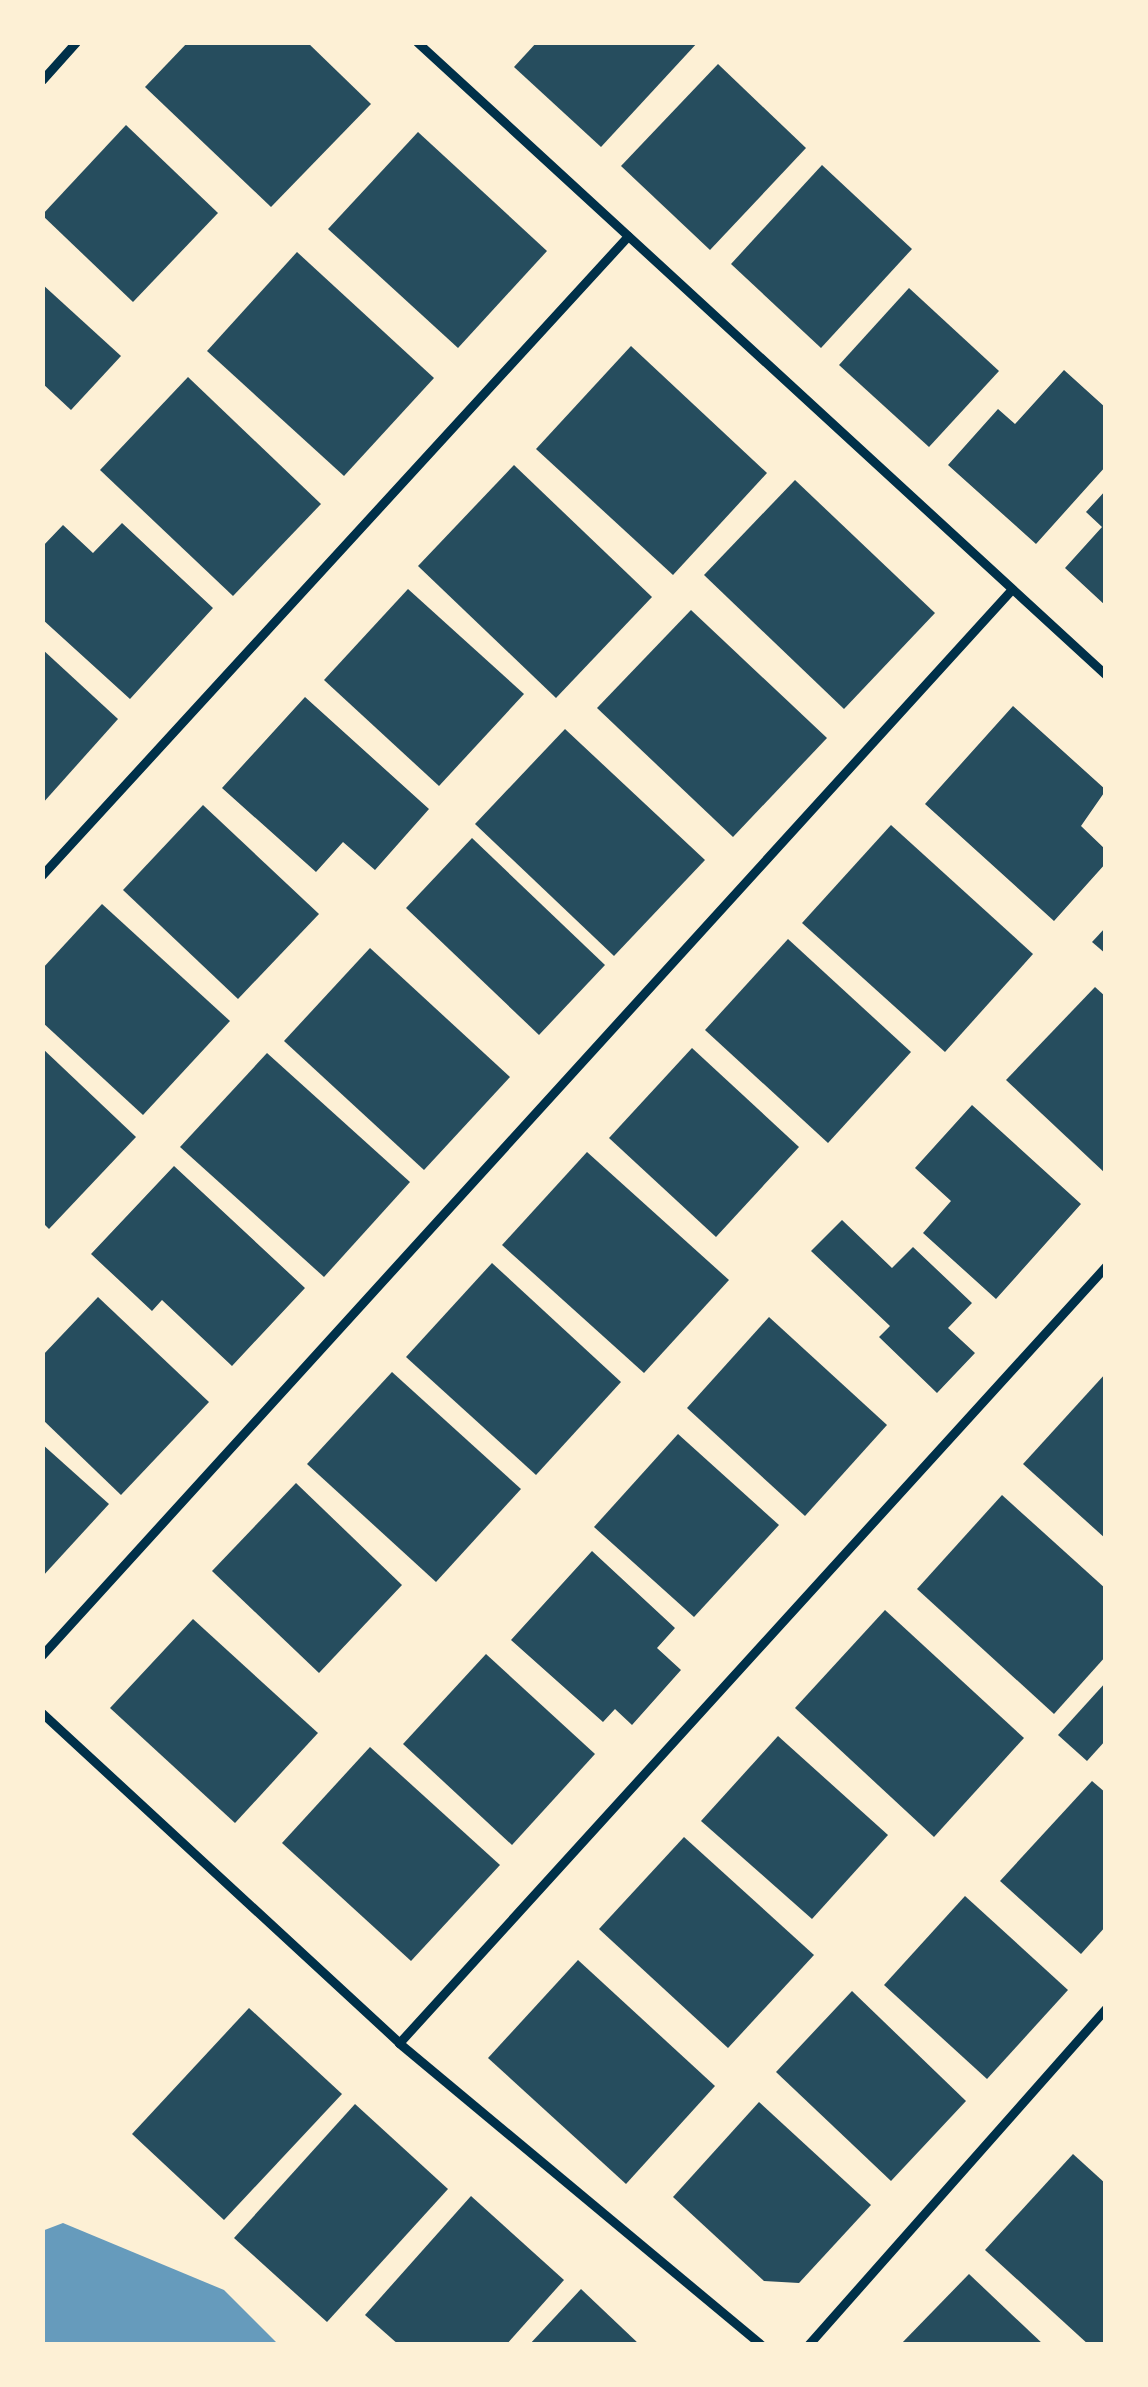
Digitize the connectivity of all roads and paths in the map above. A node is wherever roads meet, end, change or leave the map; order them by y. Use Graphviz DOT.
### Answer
graph roads {
  1 [pos="76,42"];
  2 [pos="417,42"];
  3 [pos="42,80"];
  4 [pos="628,236"];
  5 [pos="1012,589"];
  6 [pos="1106,675"];
  7 [pos="42,874"];
  8 [pos="1106,1266"];
  9 [pos="42,1655"];
  10 [pos="42,1713"];
  11 [pos="1106,2008"];
  12 [pos="399,2044"];
  13 [pos="762,2345"];
  14 [pos="808,2345"];
  1 -- 3 [label="lane"];
  2 -- 4 [label="lane"];
  4 -- 5 [label="lane"];
  4 -- 7 [label="lane"];
  5 -- 6 [label="lane"];
  5 -- 9 [label="lane"];
  8 -- 12 [label="lane"];
  10 -- 12 [label="lane"];
  11 -- 14 [label="lane"];
  12 -- 13 [label="lane"];
}
